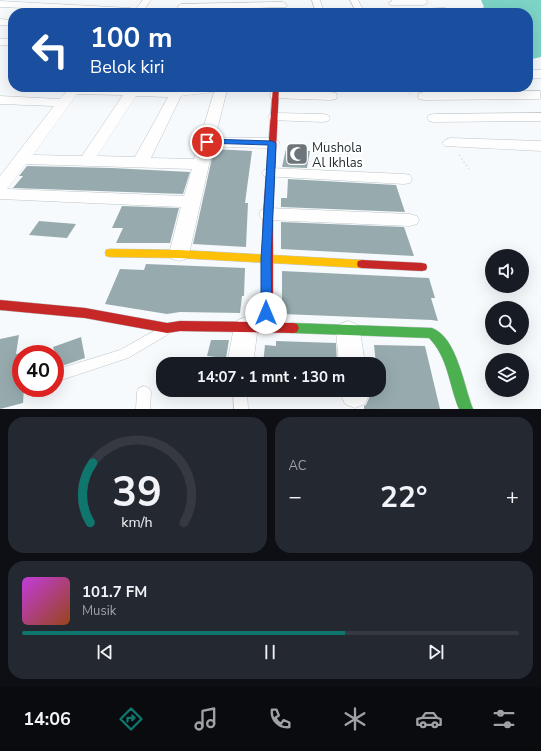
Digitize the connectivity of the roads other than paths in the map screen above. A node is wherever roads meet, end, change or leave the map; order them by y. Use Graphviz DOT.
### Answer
graph roads {
  1 [pos="30,0"];
  2 [pos="147,0"];
  3 [pos="391,1"];
  4 [pos="425,2"];
  5 [pos="0,4"];
  6 [pos="18,4"];
  7 [pos="283,6"];
  8 [pos="181,7"];
  9 [pos="9,8"];
  10 [pos="75,8"];
  11 [pos="137,8"];
  12 [pos="533,88"];
  13 [pos="73,92"];
  14 [pos="132,92"];
  15 [pos="184,92"];
  16 [pos="222,92"];
  17 [pos="276,92"];
  18 [pos="287,92"];
  19 [pos="472,92"];
  20 [pos="485,92"];
  21 [pos="498,92"];
  22 [pos="176,93"];
  23 [pos="541,95"];
  24 [pos="331,96"];
  25 [pos="424,96"];
  26 [pos="0,100"];
  27 [pos="65,103"];
  28 [pos="275,117"];
  29 [pos="541,117"];
  30 [pos="323,118"];
  31 [pos="434,118"];
  32 [pos="508,118"];
  33 [pos="527,139"];
  34 [pos="207,142"];
  35 [pos="272,143"];
  36 [pos="450,143"];
  37 [pos="22,159"];
  38 [pos="86,161"];
  39 [pos="140,163"];
  40 [pos="202,164"];
  41 [pos="270,173"];
  42 [pos="404,179"];
  43 [pos="0,186"];
  44 [pos="0,194"];
  45 [pos="191,202"];
  46 [pos="268,214"];
  47 [pos="410,220"];
  48 [pos="110,253"];
  49 [pos="179,254"];
  50 [pos="266,259"];
  51 [pos="422,267"];
  52 [pos="0,305"];
  53 [pos="256,327"];
  54 [pos="167,328"];
  55 [pos="348,331"];
  56 [pos="243,357"];
  57 [pos="351,357"];
  58 [pos="64,373"];
  59 [pos="144,392"];
  60 [pos="240,397"];
  61 [pos="143,409"];
  62 [pos="241,409"];
  63 [pos="466,409"];
  1 -- 6 [label="street"];
  2 -- 11 [label="street"];
  3 -- 4 [label="street"];
  5 -- 6 [label="street"];
  6 -- 9 [label="street"];
  6 -- 10 [label="street"];
  7 -- 8 [label="street"];
  12 -- 23 [label="street"];
  13 -- 27 [label="street"];
  14 -- 22 [label="street"];
  14 -- 38 [label="street"];
  15 -- 22 [label="street"];
  16 -- 34 [label="street"];
  17 -- 28 [label="street"];
  18 -- 24 [label="street"];
  19 -- 25 [label="street"];
  20 -- 32 [label="street"];
  21 -- 23 [label="street"];
  22 -- 39 [label="street"];
  26 -- 27 [label="street"];
  27 -- 37 [label="street"];
  28 -- 30 [label="street"];
  28 -- 35 [label="street"];
  29 -- 32 [label="street"];
  31 -- 32 [label="street"];
  32 -- 33 [label="street"];
  33 -- 36 [label="street"];
  34 -- 35 [label="street"];
  34 -- 40 [label="street"];
  35 -- 41 [label="street"];
  37 -- 38 [label="street"];
  37 -- 43 [label="street"];
  38 -- 39 [label="street"];
  39 -- 40 [label="street"];
  40 -- 45 [label="street"];
  41 -- 42 [label="street"];
  41 -- 46 [label="street"];
  44 -- 45 [label="street"];
  45 -- 49 [label="street"];
  46 -- 47 [label="street"];
  46 -- 50 [label="street"];
  48 -- 49 [label="street"];
  49 -- 50 [label="street"];
  50 -- 51 [label="street"];
  50 -- 53 [label="street"];
  52 -- 54 [label="street"];
  53 -- 54 [label="street"];
  53 -- 55 [label="street"];
  53 -- 56 [label="street"];
  54 -- 58 [label="lane"];
  55 -- 57 [label="street"];
  55 -- 63 [label="street"];
  59 -- 61 [label="lane"];
  60 -- 62 [label="lane"];
}
